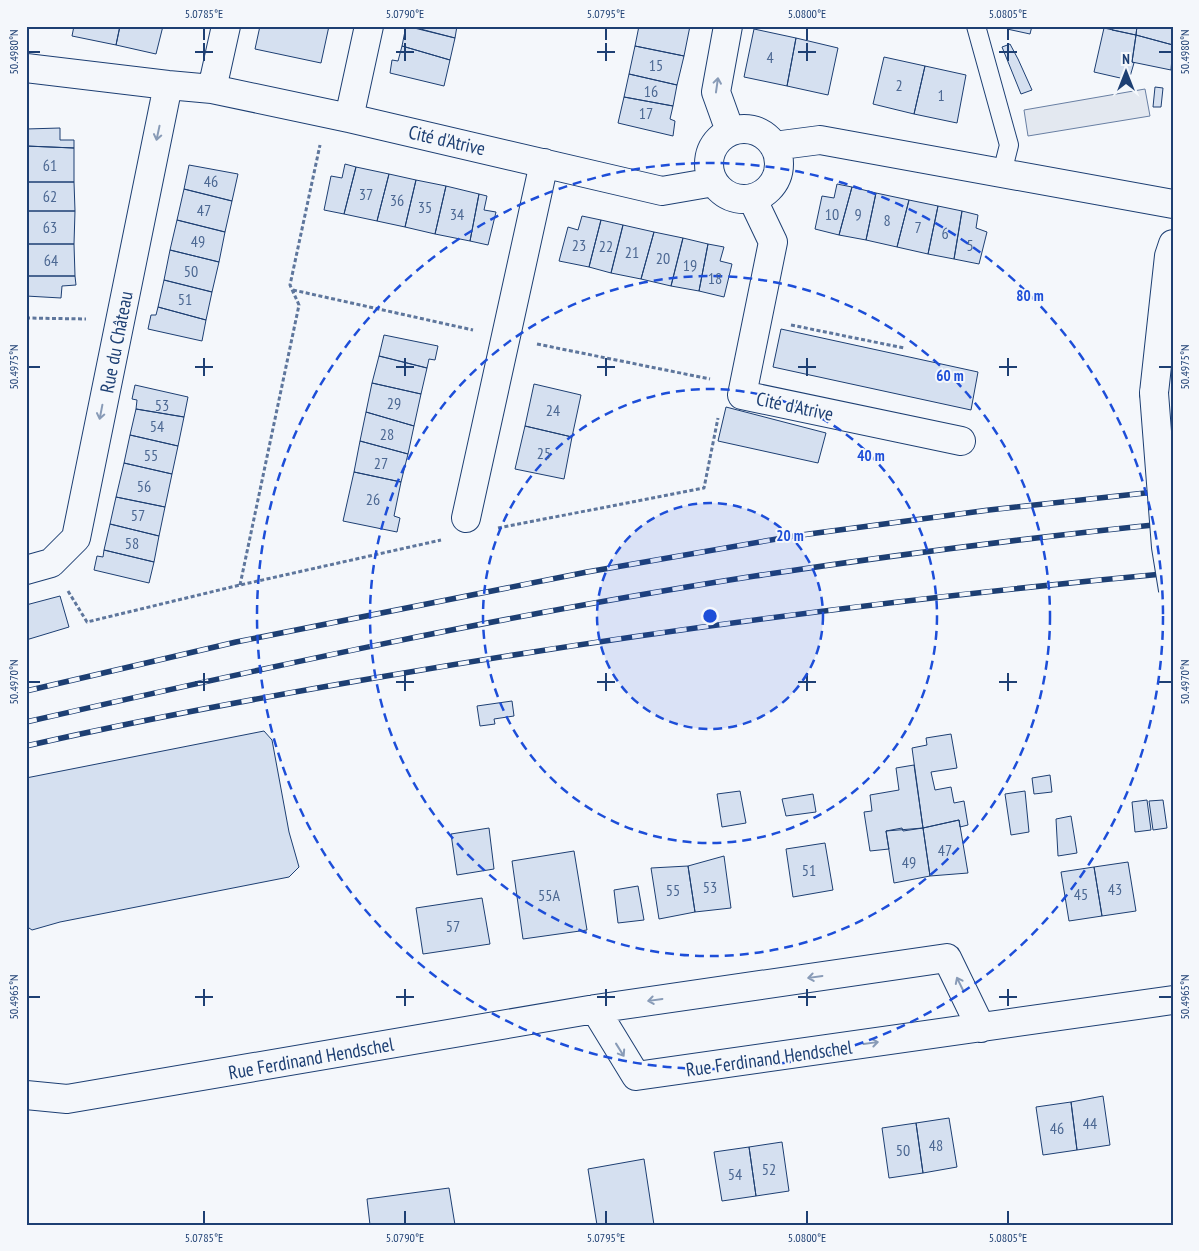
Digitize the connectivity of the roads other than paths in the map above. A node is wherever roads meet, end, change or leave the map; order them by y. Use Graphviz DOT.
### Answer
graph roads {
  1 [pos="226,26"];
  2 [pos="369,26"];
  3 [pos="728,26"];
  4 [pos="976,26"];
  5 [pos="26,68"];
  6 [pos="168,85"];
  7 [pos="212,88"];
  8 [pos="338,115"];
  9 [pos="730,131"];
  10 [pos="774,146"];
  11 [pos="544,163"];
  12 [pos="1002,173"];
  13 [pos="714,182"];
  14 [pos="752,198"];
  15 [pos="1173,204"];
  16 [pos="1173,244"];
  17 [pos="961,441"];
  18 [pos="466,518"];
  19 [pos="38,566"];
  20 [pos="1173,590"];
  21 [pos="1173,1000"];
  22 [pos="594,1009"];
  23 [pos="981,1028"];
  24 [pos="26,1095"];
  1 -- 7 [label="street"];
  2 -- 8 [label="street"];
  9 -- 3 [label="street, one-way"];
  4 -- 12 [label="lane"];
  5 -- 6 [label="street, Cité d'Atrive"];
  6 -- 7 [label="street, Cité d'Atrive"];
  6 -- 19 [label="street, Rue du Château, one-way"];
  7 -- 8 [label="street, Cité d'Atrive"];
  8 -- 11 [label="street, Cité d'Atrive"];
  9 -- 10 [label="street"];
  9 -- 13 [label="street"];
  10 -- 12 [label="street"];
  10 -- 14 [label="street"];
  11 -- 13 [label="street, Cité d'Atrive"];
  11 -- 18 [label="street"];
  12 -- 15 [label="street"];
  13 -- 14 [label="street"];
  14 -- 17 [label="street, Cité d'Atrive"];
  16 -- 20 [label="street, bridge"];
  21 -- 23 [label="street, Rue Ferdinand Hendschel"];
  22 -- 23 [label="street, Rue Ferdinand Hendschel, one-way"];
  23 -- 22 [label="street, Rue Ferdinand Hendschel, one-way"];
  22 -- 24 [label="street, Rue Ferdinand Hendschel"];
}
